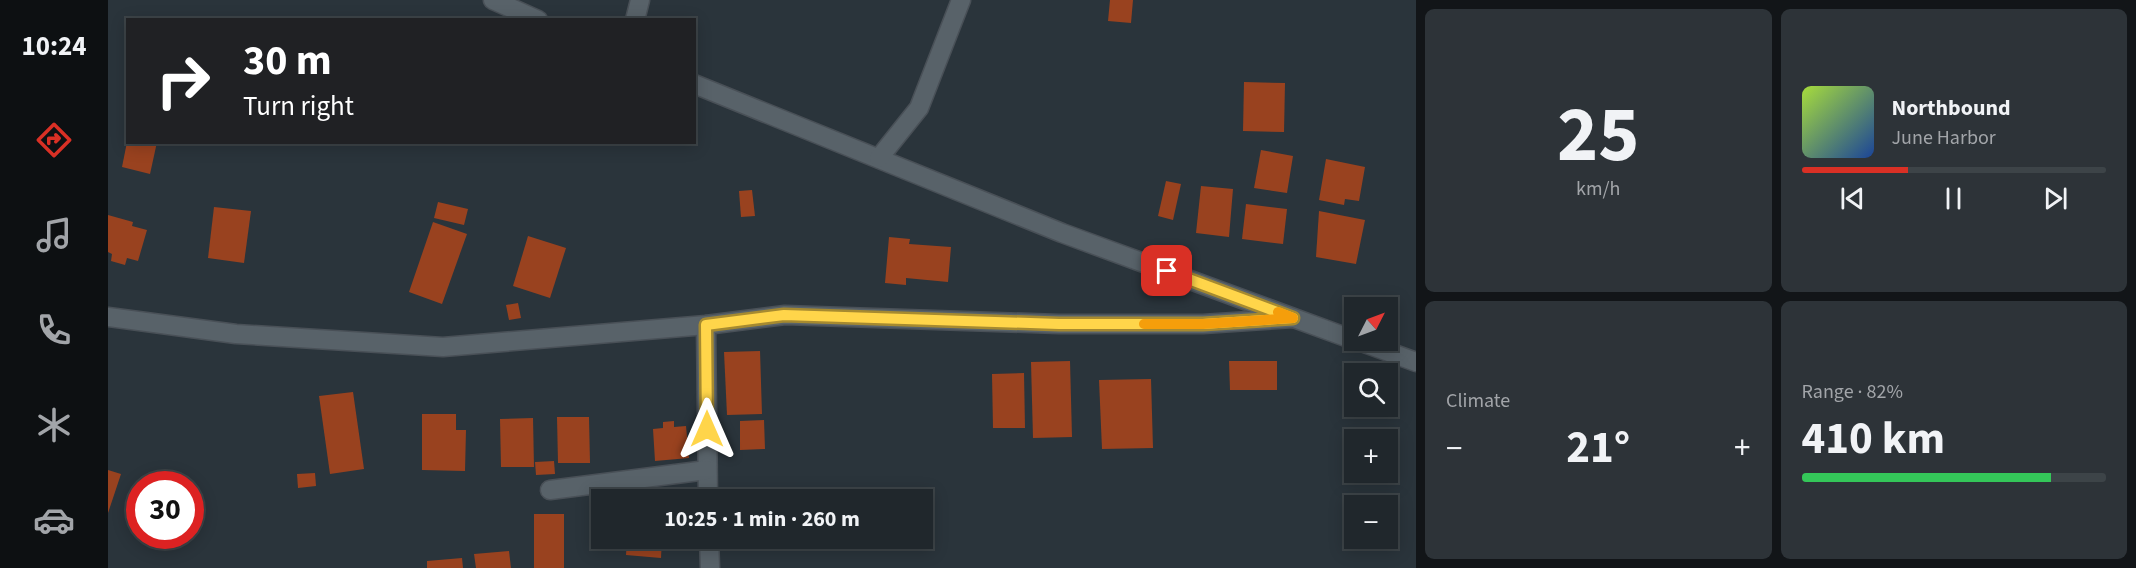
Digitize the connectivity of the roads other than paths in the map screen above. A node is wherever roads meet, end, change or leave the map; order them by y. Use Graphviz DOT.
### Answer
graph roads {
  1 [pos="493,0"];
  2 [pos="640,0"];
  3 [pos="961,0"];
  4 [pos="534,18"];
  5 [pos="636,18"];
  6 [pos="696,85"];
  7 [pos="879,158"];
  8 [pos="108,317"];
  9 [pos="1293,318"];
  10 [pos="706,325"];
  11 [pos="1344,336"];
  12 [pos="1386,351"];
  13 [pos="1416,362"];
  14 [pos="707,470"];
  15 [pos="708,489"];
  16 [pos="550,490"];
  17 [pos="709,549"];
  18 [pos="710,568"];
  1 -- 4 [label="street"];
  2 -- 5 [label="street"];
  3 -- 7 [label="street"];
  6 -- 7 [label="street"];
  7 -- 9 [label="street"];
  8 -- 10 [label="street"];
  9 -- 10 [label="street"];
  9 -- 11 [label="street"];
  10 -- 14 [label="street"];
  12 -- 13 [label="street"];
  14 -- 15 [label="street"];
  14 -- 16 [label="street"];
  17 -- 18 [label="street"];
}
